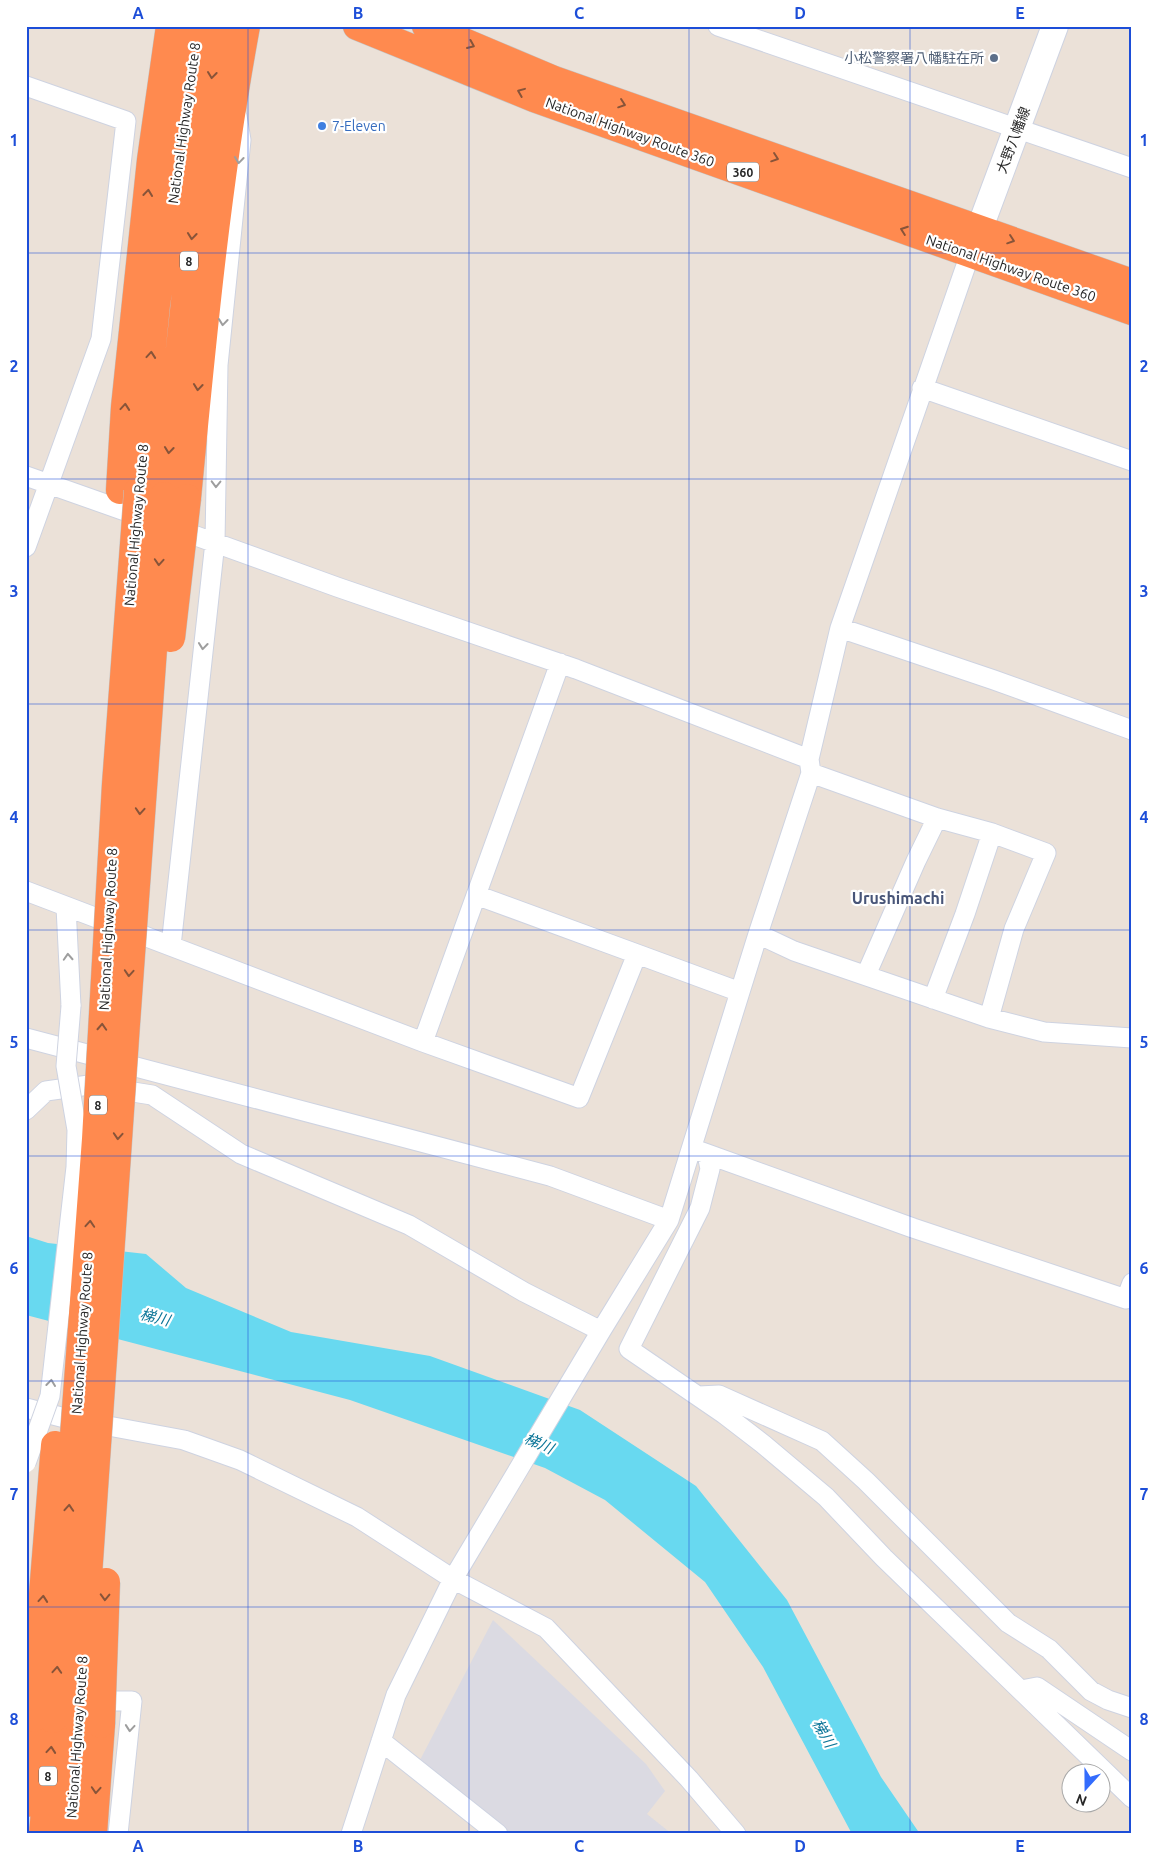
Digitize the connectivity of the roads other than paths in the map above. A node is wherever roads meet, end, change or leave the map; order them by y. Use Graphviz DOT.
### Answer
graph roads {
  1 [pos="170,26"];
  2 [pos="197,26"];
  3 [pos="218,26"];
  4 [pos="246,26"];
  5 [pos="357,26"];
  6 [pos="426,26"];
  7 [pos="718,26"];
  8 [pos="1055,26"];
  9 [pos="26,86"];
  10 [pos="233,95"];
  11 [pos="1018,128"];
  12 [pos="1132,168"];
  13 [pos="975,242"];
  14 [pos="1132,282"];
  15 [pos="1132,311"];
  16 [pos="922,388"];
  17 [pos="1132,461"];
  18 [pos="26,476"];
  19 [pos="49,484"];
  20 [pos="152,494"];
  21 [pos="215,542"];
  22 [pos="26,547"];
  23 [pos="840,628"];
  24 [pos="560,663"];
  25 [pos="1132,730"];
  26 [pos="810,766"];
  27 [pos="129,782"];
  28 [pos="937,818"];
  29 [pos="992,833"];
  30 [pos="26,891"];
  31 [pos="476,895"];
  32 [pos="66,906"];
  33 [pos="758,934"];
  34 [pos="170,946"];
  35 [pos="637,954"];
  36 [pos="866,975"];
  37 [pos="740,992"];
  38 [pos="933,1000"];
  39 [pos="989,1018"];
  40 [pos="26,1038"];
  41 [pos="1132,1038"];
  42 [pos="423,1042"];
  43 [pos="26,1110"];
  44 [pos="699,1151"];
  45 [pos="669,1220"];
  46 [pos="1132,1283"];
  47 [pos="598,1337"];
  48 [pos="92,1359"];
  49 [pos="699,1396"];
  50 [pos="26,1408"];
  51 [pos="26,1463"];
  52 [pos="456,1573"];
  53 [pos="1021,1690"];
  54 [pos="1132,1708"];
  55 [pos="75,1717"];
  56 [pos="381,1741"];
  57 [pos="1132,1751"];
  58 [pos="1132,1798"];
  59 [pos="26,1803"];
  60 [pos="43,1834"];
  61 [pos="70,1834"];
  62 [pos="93,1834"];
  63 [pos="118,1834"];
  64 [pos="351,1834"];
  65 [pos="498,1834"];
  66 [pos="736,1834"];
  20 -- 1 [label="highway, one-way"];
  20 -- 2 [label="highway, National Highway Route 8 / 8, one-way"];
  3 -- 20 [label="highway, National Highway Route 8 / 8, one-way"];
  4 -- 10 [label="highway"];
  13 -- 5 [label="highway, National Highway Route 360 / 360, one-way"];
  6 -- 13 [label="highway, National Highway Route 360 / 360, one-way"];
  7 -- 11 [label="street"];
  8 -- 11 [label="main road, 大野八幡線"];
  9 -- 19 [label="street"];
  10 -- 20 [label="highway, one-way"];
  10 -- 21 [label="street, one-way"];
  11 -- 12 [label="street"];
  11 -- 13 [label="main road, 大野八幡線"];
  13 -- 14 [label="highway, National Highway Route 360 / 360, one-way"];
  13 -- 15 [label="highway, National Highway Route 360 / 360"];
  13 -- 16 [label="street"];
  16 -- 17 [label="street"];
  16 -- 23 [label="street"];
  18 -- 19 [label="street"];
  19 -- 21 [label="street"];
  19 -- 22 [label="street"];
  20 -- 27 [label="highway, National Highway Route 8 / 8, bridge"];
  20 -- 27 [label="highway, one-way, bridge"];
  21 -- 24 [label="street"];
  21 -- 34 [label="street, one-way"];
  23 -- 25 [label="street"];
  23 -- 26 [label="street"];
  24 -- 26 [label="street"];
  24 -- 31 [label="street"];
  26 -- 28 [label="street"];
  26 -- 33 [label="street"];
  27 -- 48 [label="highway, National Highway Route 8 / 8, bridge"];
  28 -- 29 [label="street"];
  28 -- 36 [label="street"];
  29 -- 38 [label="street"];
  29 -- 39 [label="street"];
  30 -- 32 [label="street"];
  31 -- 35 [label="street"];
  31 -- 42 [label="street"];
  32 -- 34 [label="street"];
  51 -- 32 [label="street, one-way, bridge"];
  33 -- 36 [label="street"];
  33 -- 37 [label="street"];
  34 -- 42 [label="street"];
  35 -- 37 [label="street"];
  35 -- 42 [label="street"];
  36 -- 38 [label="street"];
  37 -- 44 [label="street"];
  38 -- 39 [label="street"];
  39 -- 41 [label="street"];
  40 -- 45 [label="street"];
  43 -- 47 [label="street"];
  44 -- 45 [label="street"];
  44 -- 46 [label="street"];
  44 -- 49 [label="street"];
  45 -- 47 [label="street"];
  47 -- 52 [label="street"];
  48 -- 55 [label="highway, National Highway Route 8 / 8, bridge"];
  48 -- 55 [label="highway, one-way, bridge"];
  49 -- 53 [label="street"];
  49 -- 54 [label="street"];
  50 -- 52 [label="street"];
  52 -- 56 [label="street"];
  52 -- 66 [label="street"];
  53 -- 57 [label="street"];
  53 -- 58 [label="street"];
  55 -- 59 [label="highway"];
  60 -- 55 [label="highway, National Highway Route 8 / 8, one-way"];
  55 -- 61 [label="highway, National Highway Route 8 / 8"];
  55 -- 62 [label="highway, one-way"];
  55 -- 63 [label="street, one-way"];
  56 -- 64 [label="street"];
  56 -- 65 [label="street"];
}
